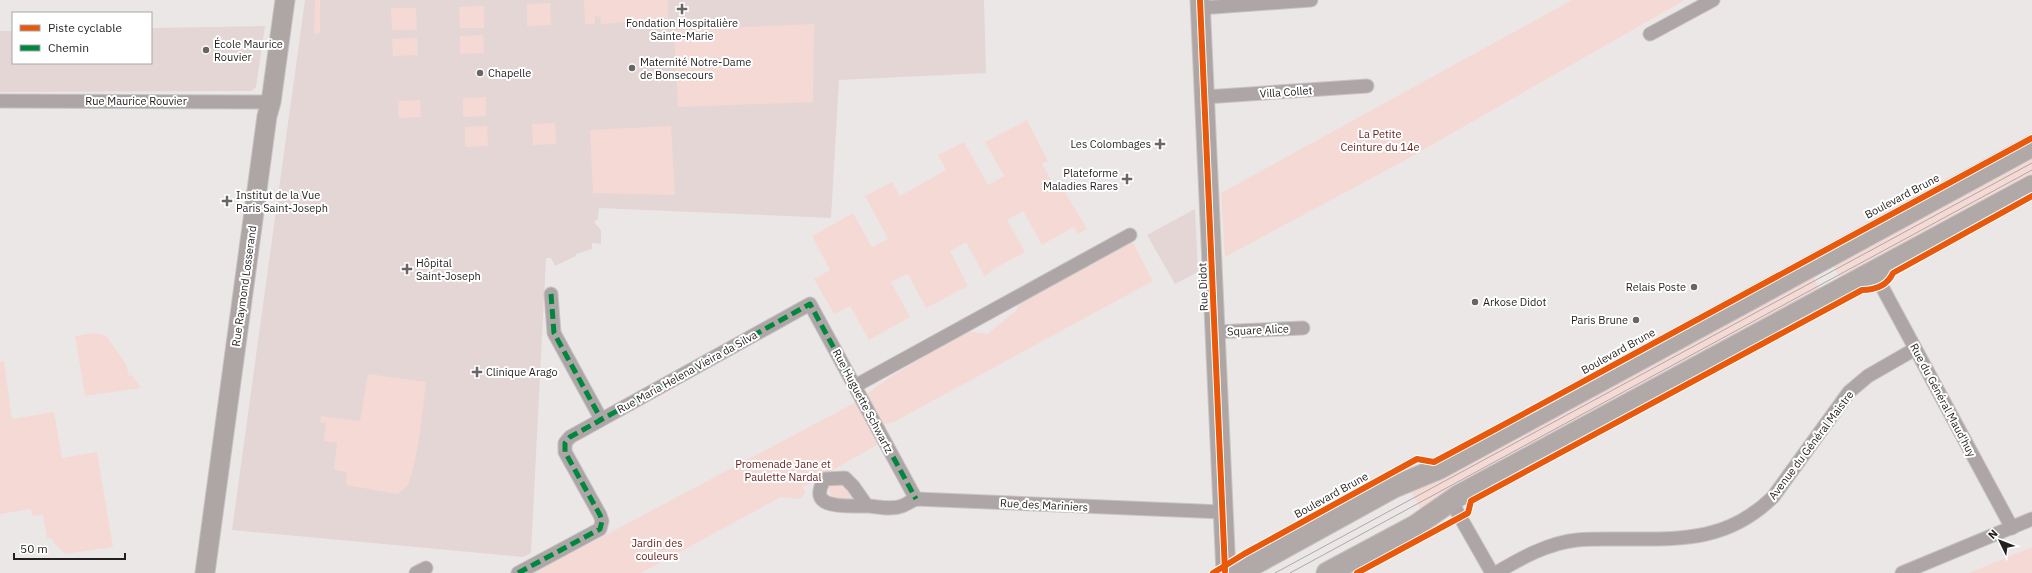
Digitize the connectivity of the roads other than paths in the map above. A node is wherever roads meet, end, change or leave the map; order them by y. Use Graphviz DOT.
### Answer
graph roads {
  1 [pos="285,0"];
  2 [pos="1311,0"];
  3 [pos="1712,0"];
  4 [pos="1200,4"];
  5 [pos="1650,34"];
  6 [pos="1367,86"];
  7 [pos="1204,97"];
  8 [pos="0,101"];
  9 [pos="271,102"];
  10 [pos="2032,146"];
  11 [pos="2032,186"];
  12 [pos="1130,235"];
  13 [pos="1874,272"];
  14 [pos="551,294"];
  15 [pos="810,304"];
  16 [pos="1303,328"];
  17 [pos="1214,332"];
  18 [pos="1915,349"];
  19 [pos="855,386"];
  20 [pos="601,419"];
  21 [pos="916,499"];
  22 [pos="1451,501"];
  23 [pos="867,506"];
  24 [pos="1223,512"];
  25 [pos="2032,520"];
  26 [pos="2012,528"];
  27 [pos="205,573"];
  28 [pos="518,573"];
  29 [pos="1226,573"];
  30 [pos="1238,573"];
  31 [pos="1327,573"];
  32 [pos="1492,573"];
  33 [pos="1496,573"];
  34 [pos="1902,573"];
  1 -- 9 [label="street, Rue Raymond Losserand"];
  2 -- 4 [label="street"];
  3 -- 5 [label="street"];
  4 -- 7 [label="street, Rue Didot"];
  6 -- 7 [label="street, Villa Collet"];
  7 -- 17 [label="street, Rue Didot"];
  8 -- 9 [label="street, Rue Maurice Rouvier"];
  9 -- 27 [label="street, Rue Raymond Losserand"];
  10 -- 30 [label="main road, Boulevard Brune"];
  11 -- 13 [label="main road"];
  12 -- 19 [label="street"];
  13 -- 18 [label="street, Rue du Général Maud'huy"];
  13 -- 22 [label="main road"];
  14 -- 20 [label="street"];
  15 -- 19 [label="street, Rue Huguette Schwartz"];
  15 -- 20 [label="street, Rue Maria Helena Vieira da Silva"];
  16 -- 17 [label="street, Square Alice"];
  17 -- 24 [label="street, Rue Didot"];
  18 -- 26 [label="street, Rue du Général Maud'huy"];
  18 -- 33 [label="street, Avenue du Général Maistre"];
  19 -- 21 [label="street, Rue Huguette Schwartz"];
  20 -- 28 [label="street, Rue Maria Helena Vieira da Silva"];
  21 -- 23 [label="street, Rue des Mariniers"];
  21 -- 24 [label="street, Rue des Mariniers"];
  22 -- 31 [label="main road"];
  22 -- 32 [label="street"];
  24 -- 29 [label="street, Rue Didot"];
  25 -- 26 [label="street"];
  26 -- 34 [label="street"];
}
